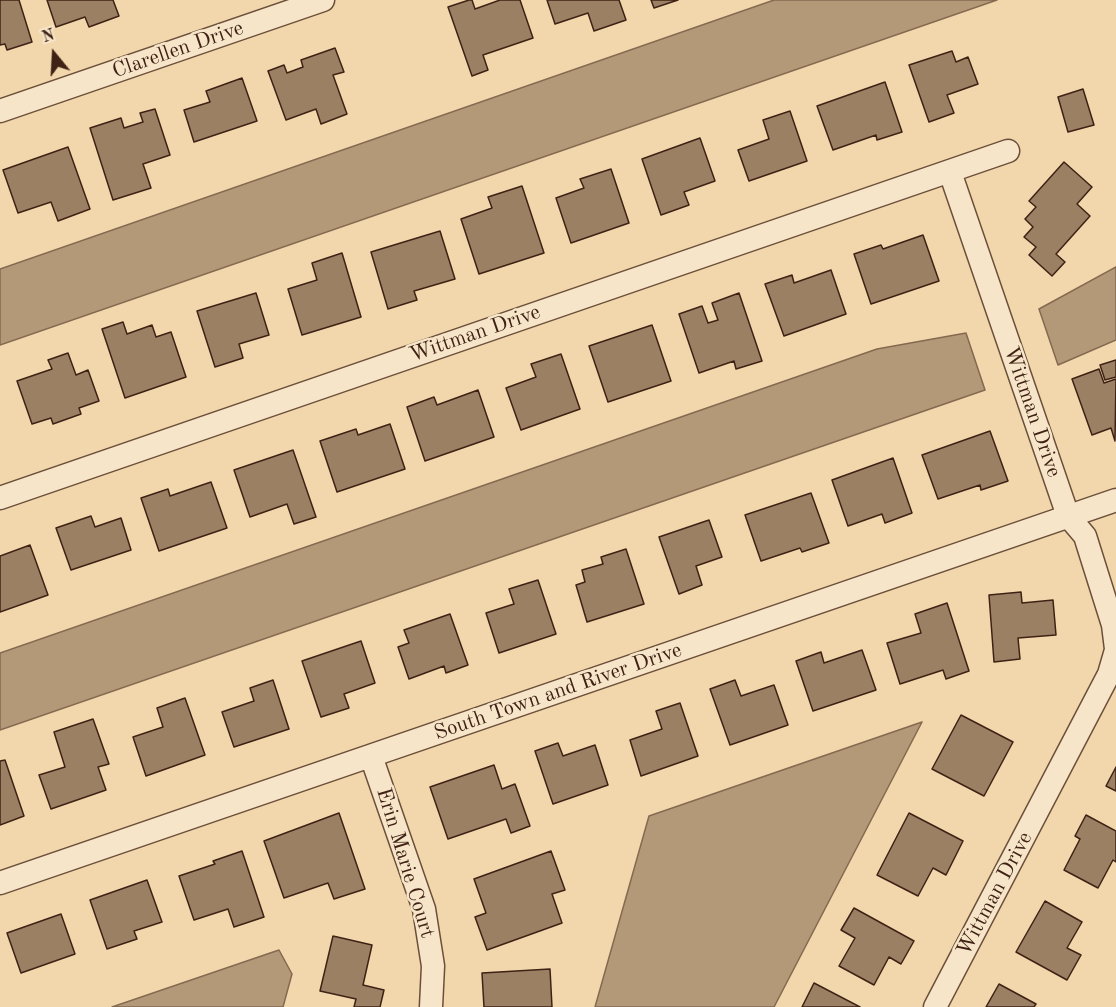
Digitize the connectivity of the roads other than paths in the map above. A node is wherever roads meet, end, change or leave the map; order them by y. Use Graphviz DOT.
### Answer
graph roads {
  1 [pos="323,0"];
  2 [pos="0,111"];
  3 [pos="1008,151"];
  4 [pos="950,172"];
  5 [pos="0,498"];
  6 [pos="1116,500"];
  7 [pos="1068,516"];
  8 [pos="1116,650"];
  9 [pos="371,756"];
  10 [pos="0,883"];
  11 [pos="431,1007"];
  12 [pos="935,1007"];
  1 -- 2 [label="street, Clarellen Drive"];
  3 -- 4 [label="street, Wittman Drive"];
  4 -- 5 [label="street, Wittman Drive"];
  4 -- 7 [label="street, Wittman Drive"];
  6 -- 7 [label="street, South Town and River Drive"];
  7 -- 8 [label="street, Wittman Drive"];
  7 -- 9 [label="street, South Town and River Drive"];
  8 -- 12 [label="street, Wittman Drive"];
  9 -- 10 [label="street, South Town and River Drive"];
  9 -- 11 [label="street, Erin Marie Court"];
}
